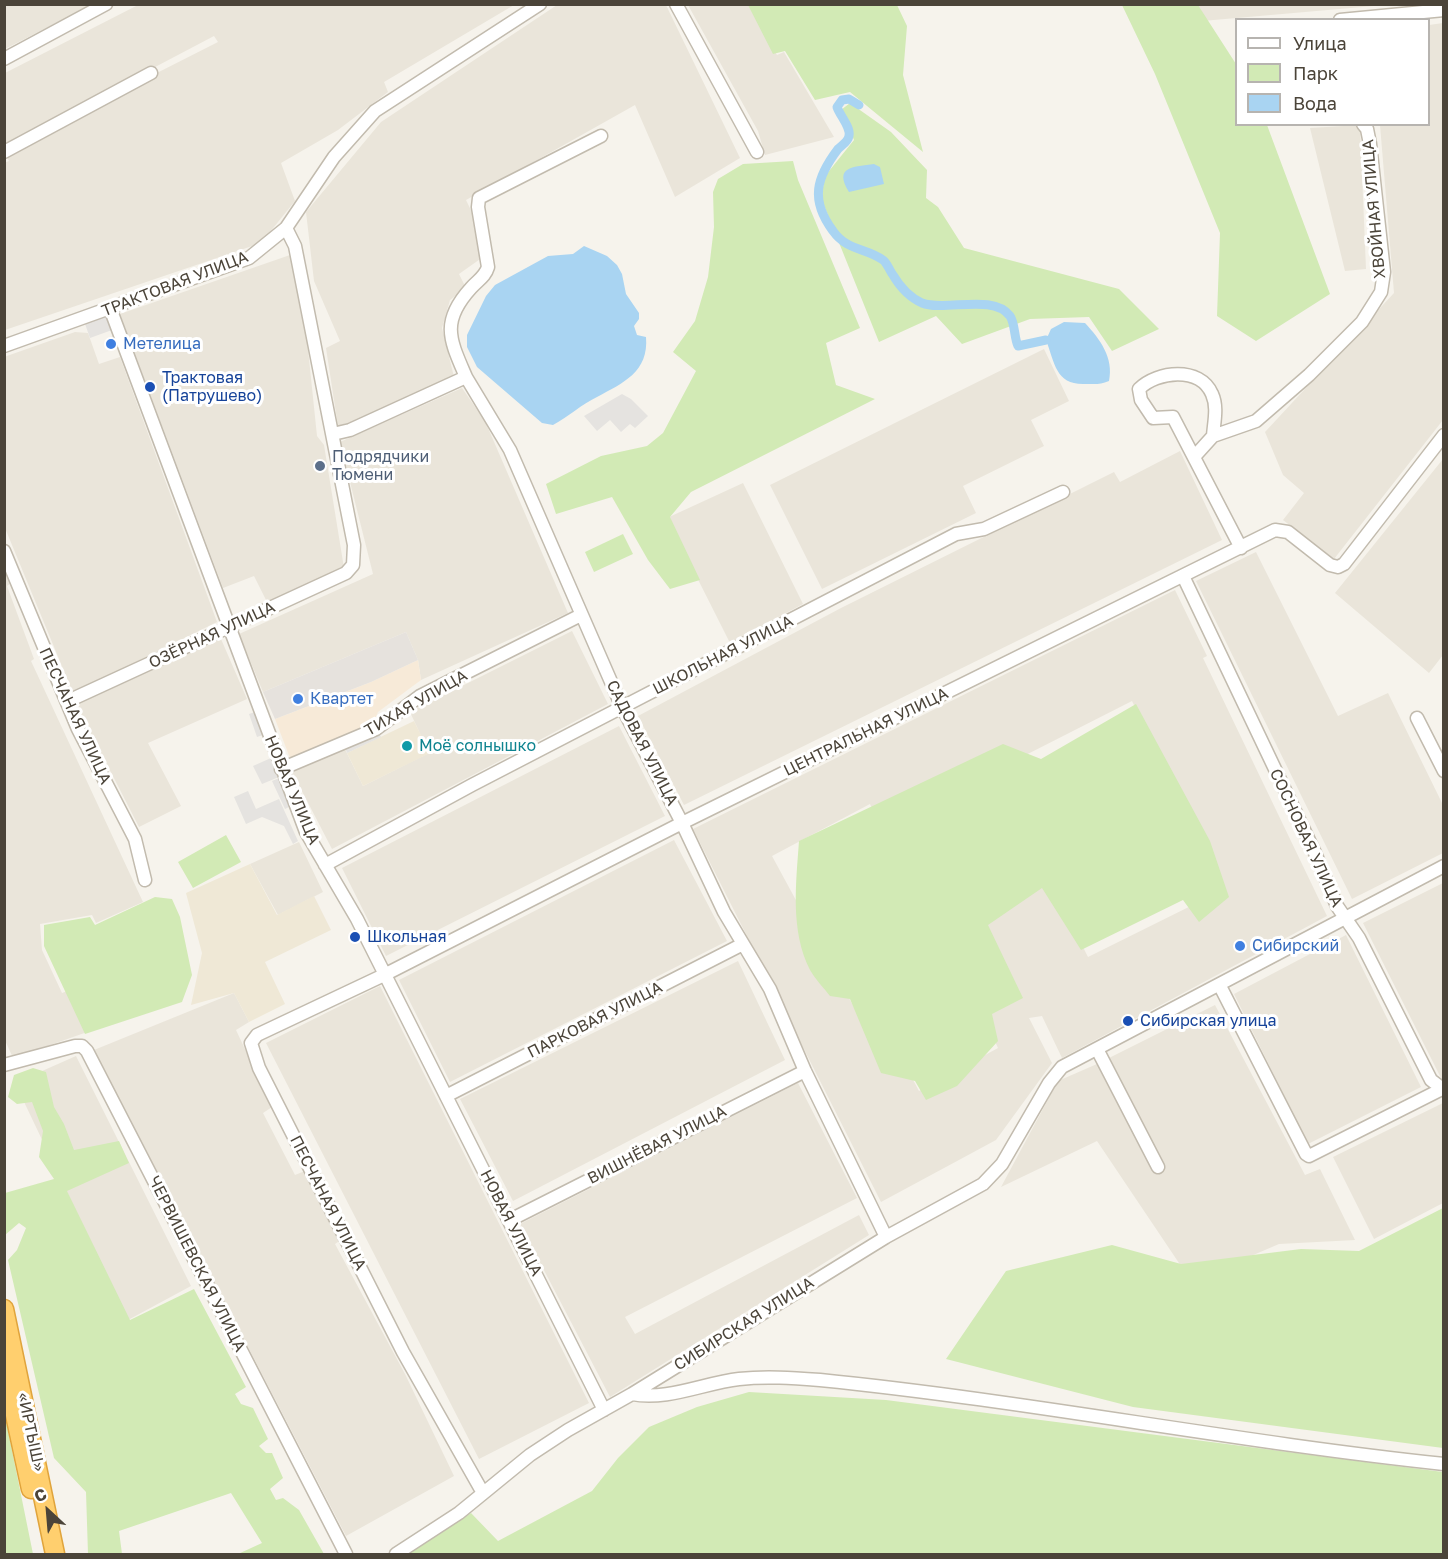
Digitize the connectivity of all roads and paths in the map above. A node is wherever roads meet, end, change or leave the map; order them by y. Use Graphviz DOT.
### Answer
graph roads {
  1 [pos="106,4"];
  2 [pos="540,4"];
  3 [pos="676,4"];
  4 [pos="1443,10"];
  5 [pos="1361,18"];
  6 [pos="4,59"];
  7 [pos="151,73"];
  8 [pos="1365,126"];
  9 [pos="601,136"];
  10 [pos="4,152"];
  11 [pos="757,152"];
  12 [pos="286,228"];
  13 [pos="110,308"];
  14 [pos="4,346"];
  15 [pos="466,377"];
  16 [pos="333,434"];
  17 [pos="1443,435"];
  18 [pos="1213,436"];
  19 [pos="1194,457"];
  20 [pos="1063,492"];
  21 [pos="1241,548"];
  22 [pos="4,551"];
  23 [pos="1183,576"];
  24 [pos="581,615"];
  25 [pos="230,628"];
  26 [pos="68,701"];
  27 [pos="622,707"];
  28 [pos="1417,718"];
  29 [pos="281,768"];
  30 [pos="1443,771"];
  31 [pos="682,823"];
  32 [pos="325,865"];
  33 [pos="1443,866"];
  34 [pos="145,880"];
  35 [pos="1345,918"];
  36 [pos="743,944"];
  37 [pos="384,975"];
  38 [pos="1220,986"];
  39 [pos="1097,1049"];
  40 [pos="4,1065"];
  41 [pos="805,1071"];
  42 [pos="1443,1089"];
  43 [pos="446,1096"];
  44 [pos="1158,1167"];
  45 [pos="510,1220"];
  46 [pos="886,1237"];
  47 [pos="4,1310"];
  48 [pos="4,1364"];
  49 [pos="632,1394"];
  50 [pos="604,1410"];
  51 [pos="1443,1464"];
  52 [pos="483,1493"];
  53 [pos="45,1554"];
  54 [pos="55,1554"];
  55 [pos="346,1554"];
  56 [pos="396,1554"];
  1 -- 6 [label="street"];
  2 -- 12 [label="street, ТРАКТОВАЯ УЛИЦА"];
  3 -- 11 [label="street"];
  4 -- 5 [label="street"];
  7 -- 10 [label="street"];
  8 -- 18 [label="street, ХВОЙНАЯ УЛИЦА"];
  9 -- 15 [label="street, САДОВАЯ УЛИЦА"];
  12 -- 13 [label="street, ТРАКТОВАЯ УЛИЦА"];
  12 -- 16 [label="street"];
  13 -- 14 [label="street, ТРАКТОВАЯ УЛИЦА"];
  13 -- 25 [label="street, НОВАЯ УЛИЦА"];
  15 -- 16 [label="street"];
  15 -- 24 [label="street, САДОВАЯ УЛИЦА"];
  16 -- 25 [label="street, ОЗЁРНАЯ УЛИЦА"];
  17 -- 21 [label="street, ЦЕНТРАЛЬНАЯ УЛИЦА"];
  18 -- 19 [label="street, ХВОЙНАЯ УЛИЦА"];
  18 -- 19 [label="street"];
  19 -- 21 [label="street"];
  20 -- 27 [label="street, ШКОЛЬНАЯ УЛИЦА"];
  21 -- 23 [label="street, ЦЕНТРАЛЬНАЯ УЛИЦА"];
  22 -- 26 [label="street, ПЕСЧАНАЯ УЛИЦА"];
  23 -- 31 [label="street, ЦЕНТРАЛЬНАЯ УЛИЦА"];
  23 -- 35 [label="street, СОСНОВАЯ УЛИЦА"];
  24 -- 27 [label="street, САДОВАЯ УЛИЦА"];
  24 -- 29 [label="street, ТИХАЯ УЛИЦА"];
  25 -- 26 [label="street, ОЗЁРНАЯ УЛИЦА"];
  25 -- 29 [label="street, НОВАЯ УЛИЦА"];
  26 -- 34 [label="street, ПЕСЧАНАЯ УЛИЦА"];
  27 -- 31 [label="street, САДОВАЯ УЛИЦА"];
  27 -- 32 [label="street, ШКОЛЬНАЯ УЛИЦА"];
  28 -- 30 [label="street"];
  29 -- 32 [label="street, НОВАЯ УЛИЦА"];
  31 -- 36 [label="street, САДОВАЯ УЛИЦА"];
  31 -- 37 [label="street, ЦЕНТРАЛЬНАЯ УЛИЦА"];
  32 -- 37 [label="street, НОВАЯ УЛИЦА"];
  33 -- 35 [label="street, СИБИРСКАЯ УЛИЦА"];
  35 -- 38 [label="street, СИБИРСКАЯ УЛИЦА"];
  35 -- 42 [label="street, СОСНОВАЯ УЛИЦА"];
  36 -- 41 [label="street, САДОВАЯ УЛИЦА"];
  36 -- 43 [label="street, ПАРКОВАЯ УЛИЦА"];
  37 -- 43 [label="street, НОВАЯ УЛИЦА"];
  37 -- 52 [label="street, ПЕСЧАНАЯ УЛИЦА"];
  38 -- 39 [label="street, СИБИРСКАЯ УЛИЦА"];
  38 -- 42 [label="street"];
  39 -- 44 [label="street"];
  39 -- 46 [label="street, СИБИРСКАЯ УЛИЦА"];
  40 -- 55 [label="street, ЧЕРВИШЕВСКАЯ УЛИЦА"];
  41 -- 45 [label="street, ВИШНЁВАЯ УЛИЦА"];
  41 -- 46 [label="street, САДОВАЯ УЛИЦА"];
  43 -- 45 [label="street, НОВАЯ УЛИЦА"];
  45 -- 50 [label="street, НОВАЯ УЛИЦА"];
  46 -- 49 [label="street, СИБИРСКАЯ УЛИЦА"];
  47 -- 54 [label="highway, «ИРТЫШ»"];
  48 -- 53 [label="highway, «ИРТЫШ»"];
  49 -- 50 [label="street, СИБИРСКАЯ УЛИЦА"];
  49 -- 51 [label="street"];
  50 -- 52 [label="street, СИБИРСКАЯ УЛИЦА"];
  52 -- 56 [label="street, СИБИРСКАЯ УЛИЦА"];
}
